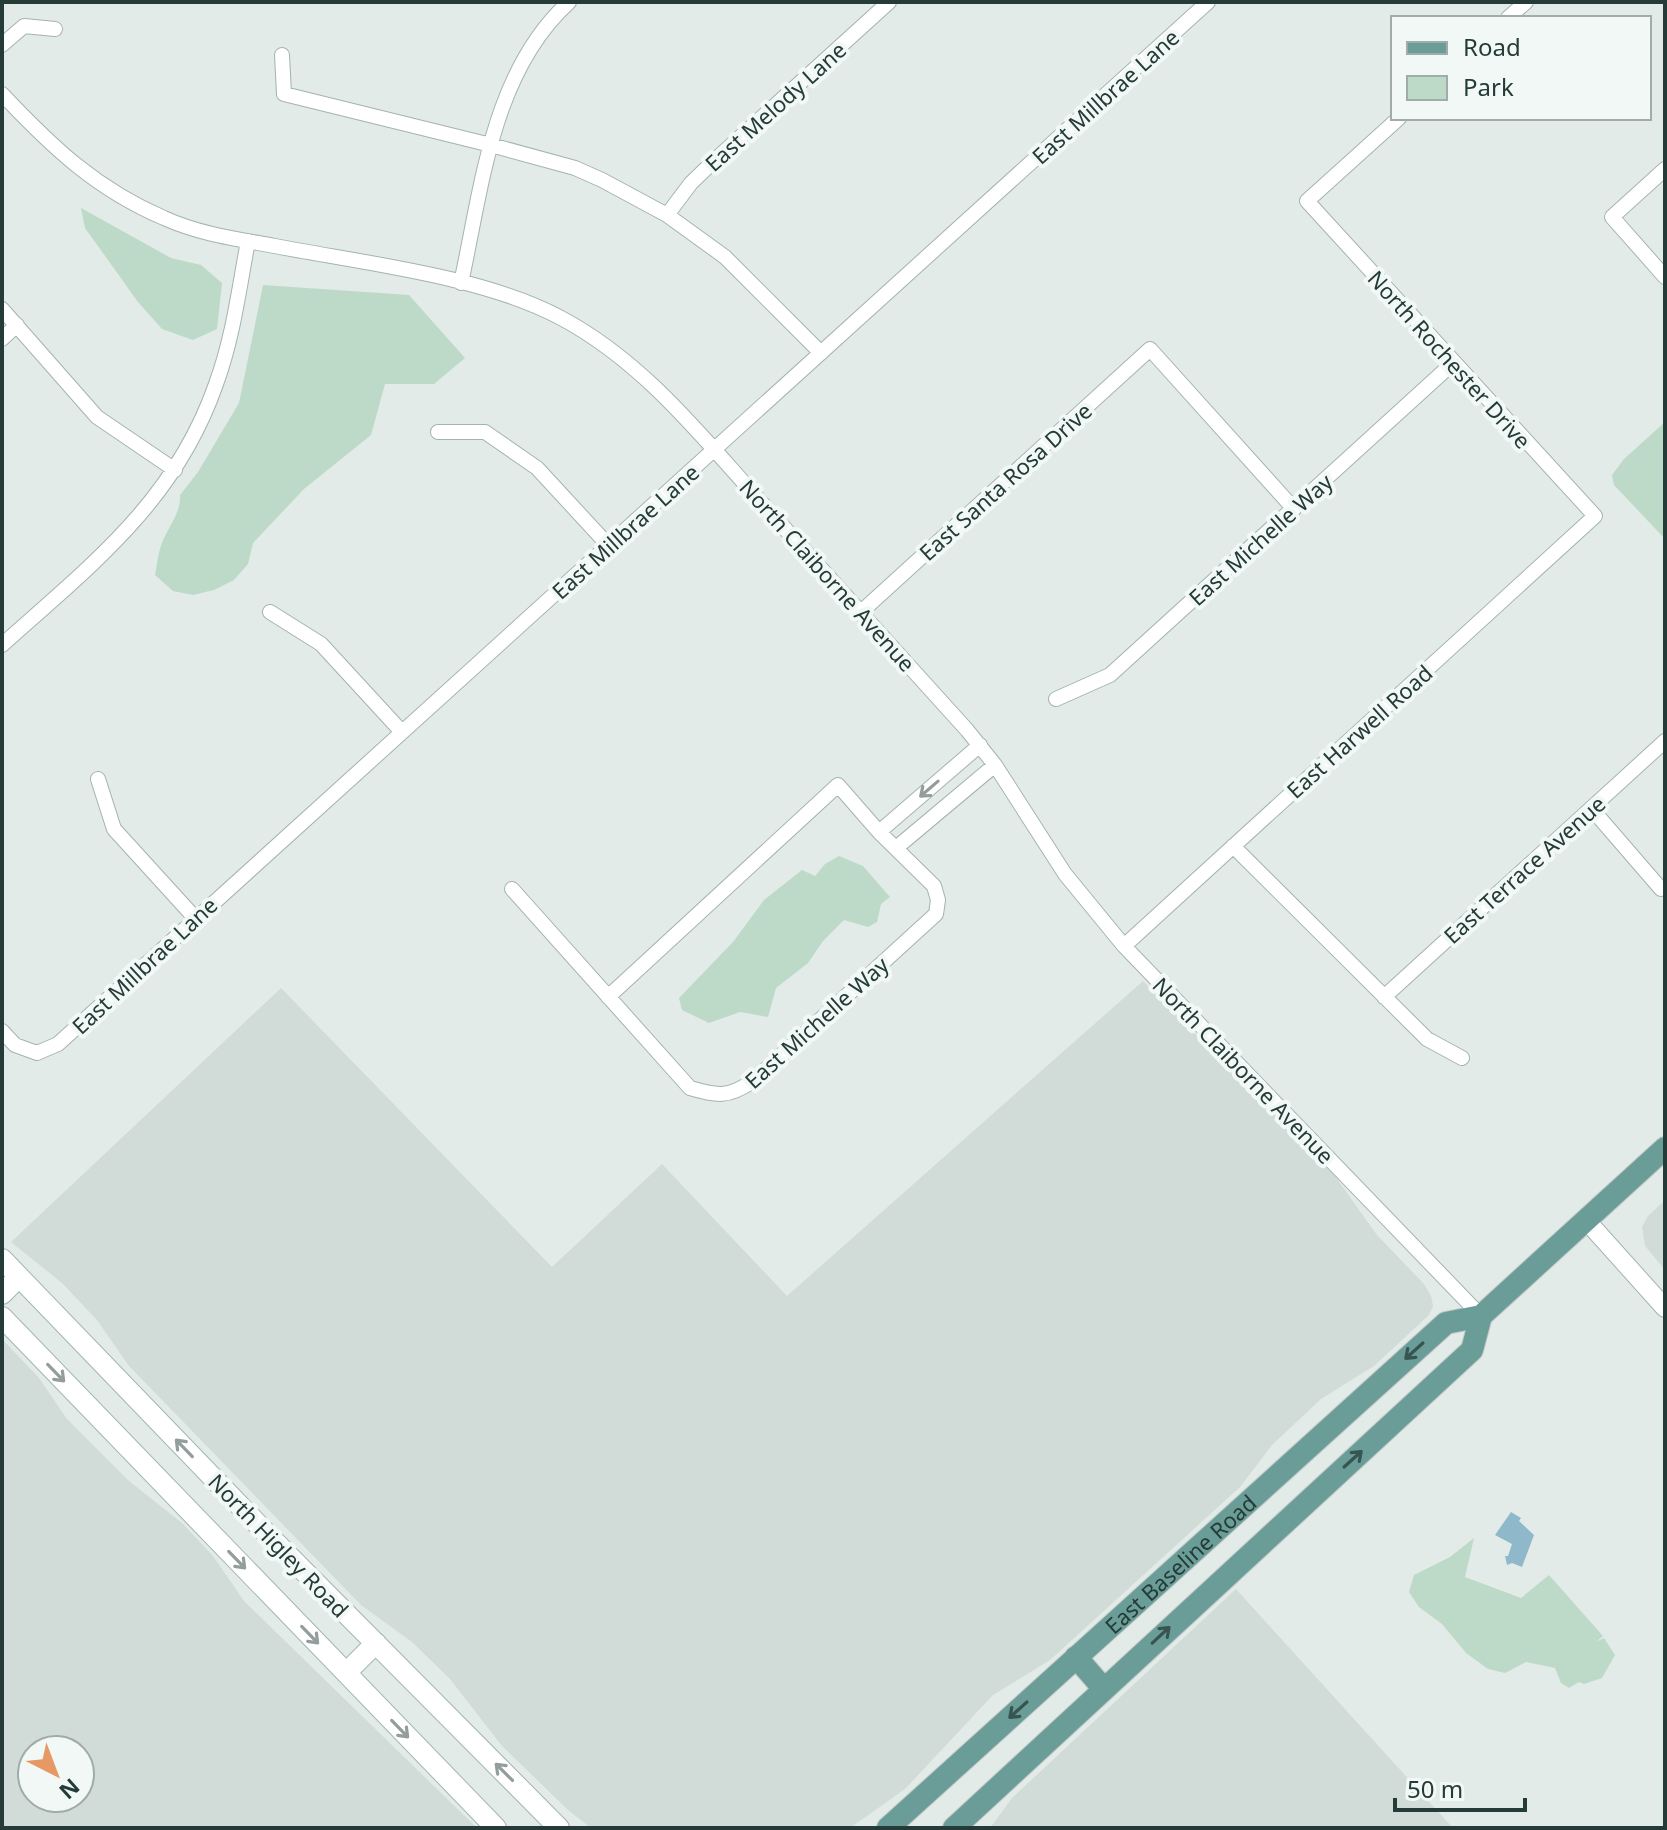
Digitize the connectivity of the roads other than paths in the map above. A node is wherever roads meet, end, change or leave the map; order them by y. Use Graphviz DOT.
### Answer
graph roads {
  1 [pos="569,2"];
  2 [pos="889,2"];
  3 [pos="1208,2"];
  4 [pos="1526,2"];
  5 [pos="1510,16"];
  6 [pos="55,29"];
  7 [pos="2,45"];
  8 [pos="282,55"];
  9 [pos="2,94"];
  10 [pos="1397,120"];
  11 [pos="491,145"];
  12 [pos="1665,169"];
  13 [pos="667,215"];
  14 [pos="248,241"];
  15 [pos="1665,277"];
  16 [pos="461,283"];
  17 [pos="2,309"];
  18 [pos="17,325"];
  19 [pos="2,339"];
  20 [pos="821,353"];
  21 [pos="1453,363"];
  22 [pos="438,432"];
  23 [pos="716,451"];
  24 [pos="175,470"];
  25 [pos="1294,509"];
  26 [pos="1595,516"];
  27 [pos="609,546"];
  28 [pos="270,612"];
  29 [pos="861,612"];
  30 [pos="2,645"];
  31 [pos="1056,699"];
  32 [pos="401,731"];
  33 [pos="1665,741"];
  34 [pos="980,745"];
  35 [pos="995,765"];
  36 [pos="98,779"];
  37 [pos="1591,808"];
  38 [pos="879,832"];
  39 [pos="1233,846"];
  40 [pos="896,848"];
  41 [pos="512,889"];
  42 [pos="1661,889"];
  43 [pos="195,918"];
  44 [pos="1124,946"];
  45 [pos="608,997"];
  46 [pos="1384,997"];
  47 [pos="2,1031"];
  48 [pos="1462,1058"];
  49 [pos="1665,1148"];
  50 [pos="1586,1220"];
  51 [pos="2,1259"];
  52 [pos="19,1277"];
  53 [pos="2,1294"];
  54 [pos="1665,1308"];
  55 [pos="1481,1316"];
  56 [pos="2,1317"];
  57 [pos="376,1643"];
  58 [pos="1076,1657"];
  59 [pos="346,1673"];
  60 [pos="1103,1688"];
  61 [pos="496,1828"];
  62 [pos="559,1828"];
  63 [pos="888,1828"];
  64 [pos="954,1828"];
  1 -- 11 [label="street"];
  2 -- 13 [label="street, East Melody Lane"];
  3 -- 20 [label="street, East Millbrae Lane"];
  4 -- 5 [label="street"];
  6 -- 7 [label="street"];
  8 -- 11 [label="street"];
  9 -- 14 [label="street, North Claiborne Avenue"];
  10 -- 21 [label="street, North Rochester Drive"];
  11 -- 13 [label="street"];
  11 -- 16 [label="street"];
  12 -- 15 [label="street"];
  13 -- 20 [label="street"];
  14 -- 16 [label="street, North Claiborne Avenue"];
  14 -- 24 [label="street"];
  16 -- 23 [label="street, North Claiborne Avenue"];
  17 -- 18 [label="street"];
  18 -- 19 [label="street"];
  18 -- 24 [label="street"];
  20 -- 23 [label="street, East Millbrae Lane"];
  21 -- 25 [label="street, East Michelle Way"];
  21 -- 26 [label="street, North Rochester Drive"];
  22 -- 27 [label="street"];
  23 -- 27 [label="street, East Millbrae Lane"];
  23 -- 29 [label="street, North Claiborne Avenue"];
  24 -- 30 [label="street"];
  25 -- 29 [label="street, East Santa Rosa Drive"];
  25 -- 31 [label="street, East Michelle Way"];
  26 -- 39 [label="street, East Harwell Road"];
  27 -- 32 [label="street, East Millbrae Lane"];
  28 -- 32 [label="street"];
  29 -- 34 [label="street, North Claiborne Avenue"];
  32 -- 43 [label="street, East Millbrae Lane"];
  33 -- 37 [label="street, East Terrace Avenue"];
  34 -- 35 [label="street, North Claiborne Avenue"];
  34 -- 38 [label="street, one-way"];
  35 -- 40 [label="street"];
  35 -- 44 [label="street, North Claiborne Avenue"];
  36 -- 43 [label="street"];
  37 -- 42 [label="street"];
  37 -- 46 [label="street, East Terrace Avenue"];
  38 -- 40 [label="street"];
  38 -- 45 [label="street"];
  39 -- 44 [label="street, East Harwell Road"];
  39 -- 46 [label="street"];
  40 -- 45 [label="street, East Michelle Way"];
  41 -- 45 [label="street"];
  43 -- 47 [label="street, East Millbrae Lane"];
  44 -- 55 [label="street, North Claiborne Avenue"];
  46 -- 48 [label="street"];
  49 -- 50 [label="main road, East Baseline Road"];
  50 -- 54 [label="street"];
  50 -- 55 [label="main road, East Baseline Road"];
  51 -- 52 [label="main road, North Higley Road"];
  52 -- 53 [label="main road"];
  57 -- 52 [label="main road, North Higley Road, one-way"];
  55 -- 58 [label="main road, East Baseline Road, one-way"];
  60 -- 55 [label="main road, East Baseline Road, one-way"];
  56 -- 59 [label="main road, North Higley Road, one-way"];
  57 -- 59 [label="main road"];
  62 -- 57 [label="main road, North Higley Road, one-way"];
  58 -- 60 [label="main road"];
  58 -- 63 [label="main road, East Baseline Road, one-way"];
  59 -- 61 [label="main road, North Higley Road, one-way"];
  60 -- 64 [label="main road, East Baseline Road"];
}
